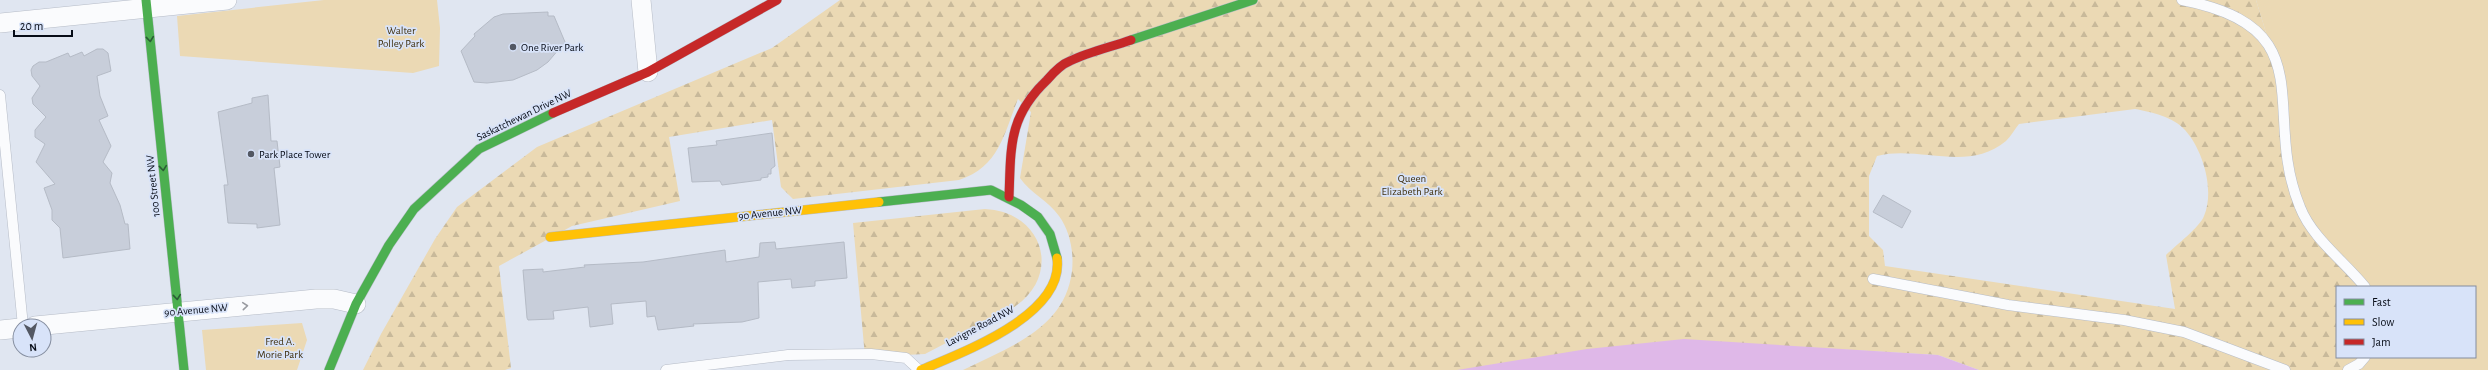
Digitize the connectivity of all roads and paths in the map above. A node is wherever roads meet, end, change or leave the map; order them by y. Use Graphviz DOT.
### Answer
graph roads {
  1 [pos="227,0"];
  2 [pos="641,0"];
  3 [pos="1253,0"];
  4 [pos="2182,0"];
  5 [pos="773,1"];
  6 [pos="147,4"];
  7 [pos="0,23"];
  8 [pos="648,72"];
  9 [pos="0,96"];
  10 [pos="4,175"];
  11 [pos="991,190"];
  12 [pos="1009,197"];
  13 [pos="550,237"];
  14 [pos="1874,280"];
  15 [pos="2363,286"];
  16 [pos="356,304"];
  17 [pos="178,312"];
  18 [pos="22,318"];
  19 [pos="52,324"];
  20 [pos="12,329"];
  21 [pos="0,330"];
  22 [pos="2364,358"];
  23 [pos="184,370"];
  24 [pos="329,370"];
  25 [pos="666,370"];
  26 [pos="920,370"];
  27 [pos="2285,370"];
  28 [pos="2348,370"];
  1 -- 6 [label="street"];
  2 -- 8 [label="street"];
  3 -- 12 [label="street"];
  4 -- 15 [label="lane"];
  5 -- 8 [label="street, Saskatchewan Drive NW"];
  6 -- 7 [label="street"];
  6 -- 17 [label="street, 100 Street NW, one-way"];
  8 -- 16 [label="street, Saskatchewan Drive NW"];
  9 -- 10 [label="lane"];
  10 -- 18 [label="lane"];
  11 -- 12 [label="street, Lavigne Road NW"];
  11 -- 13 [label="street, 90 Avenue NW"];
  12 -- 26 [label="street, Lavigne Road NW"];
  14 -- 27 [label="lane"];
  17 -- 16 [label="street, 90 Avenue NW, one-way"];
  16 -- 24 [label="street, Saskatchewan Drive NW"];
  17 -- 19 [label="street, 90 Avenue NW"];
  17 -- 23 [label="street, 100 Street NW"];
  20 -- 21 [label="street"];
  22 -- 28 [label="lane"];
  25 -- 26 [label="lane"];
}
